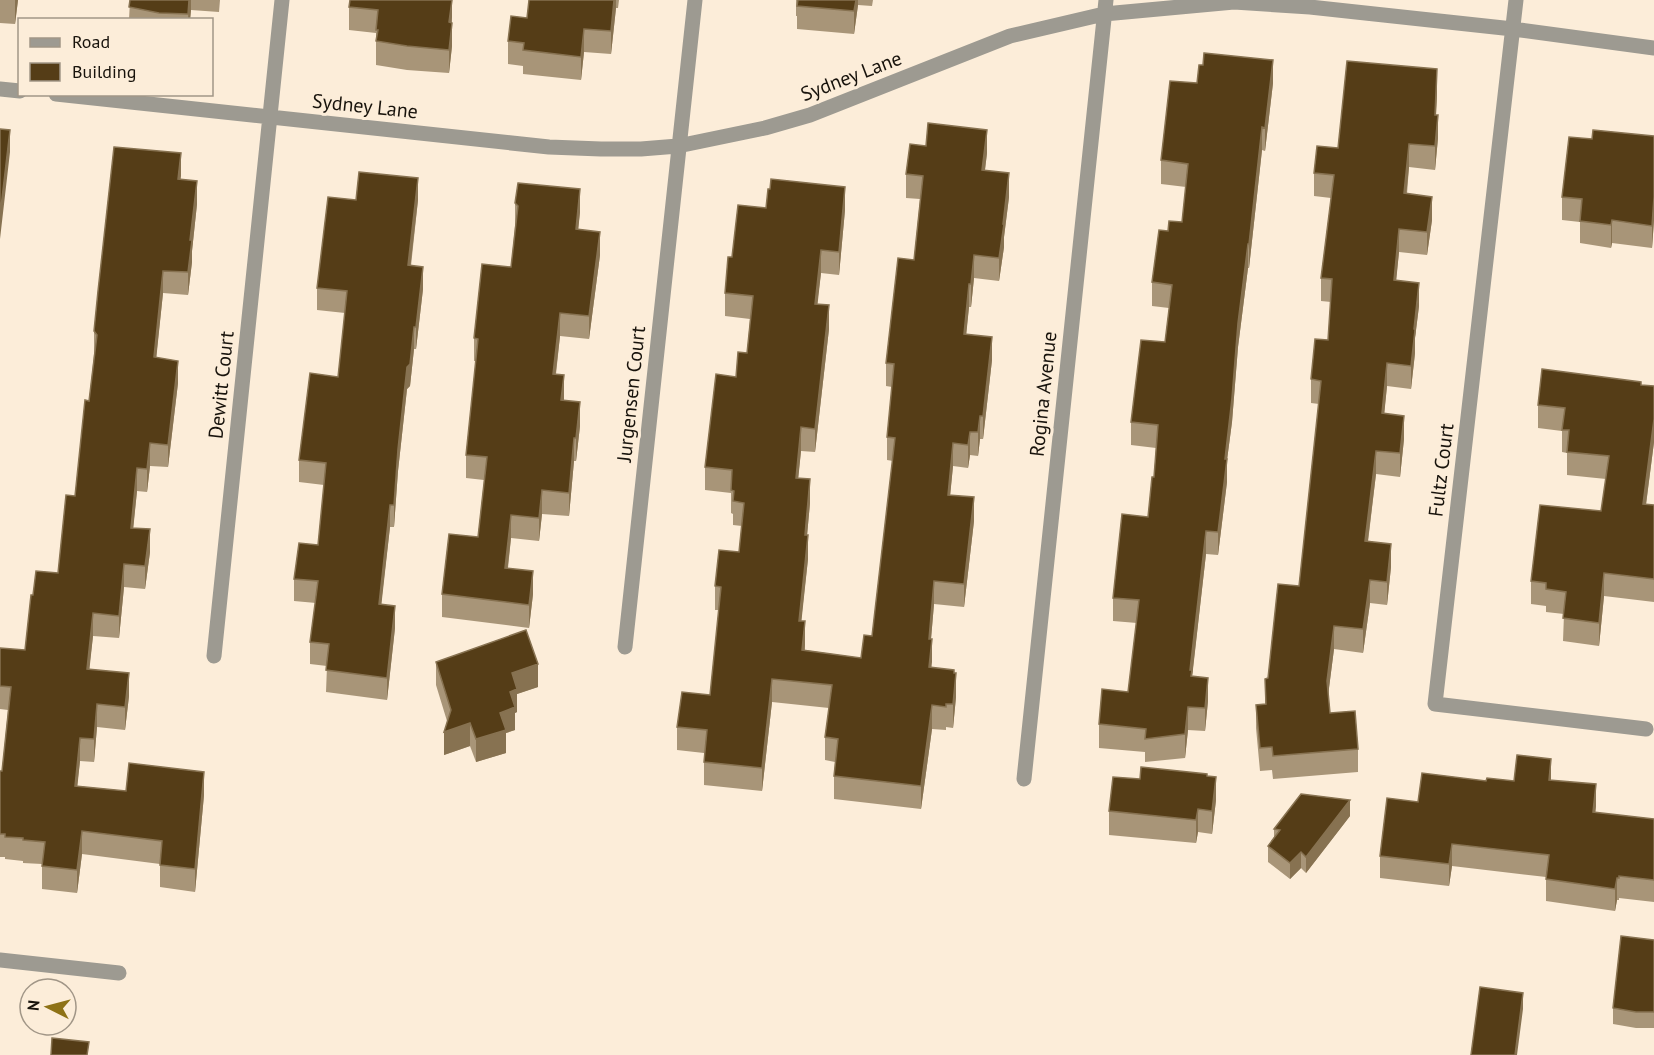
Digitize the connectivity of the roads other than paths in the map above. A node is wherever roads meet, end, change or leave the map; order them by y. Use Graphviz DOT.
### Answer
graph roads {
  1 [pos="282,0"];
  2 [pos="695,0"];
  3 [pos="1516,0"];
  4 [pos="1105,7"];
  5 [pos="1513,29"];
  6 [pos="1654,48"];
  7 [pos="0,88"];
  8 [pos="18,91"];
  9 [pos="75,96"];
  10 [pos="270,117"];
  11 [pos="678,146"];
  12 [pos="626,647"];
  13 [pos="214,656"];
  14 [pos="1646,729"];
  15 [pos="1024,779"];
  16 [pos="0,960"];
  17 [pos="119,973"];
  1 -- 10 [label="street, Dewitt Court"];
  2 -- 11 [label="street, Jurgensen Court"];
  3 -- 5 [label="street"];
  4 -- 5 [label="street, Sydney Lane"];
  4 -- 11 [label="street, Sydney Lane"];
  4 -- 15 [label="street, Rogina Avenue"];
  5 -- 6 [label="street, Sydney Lane"];
  5 -- 14 [label="street, Fultz Court"];
  7 -- 8 [label="street"];
  9 -- 10 [label="street, Sydney Lane"];
  10 -- 11 [label="street, Sydney Lane"];
  10 -- 13 [label="street, Dewitt Court"];
  11 -- 12 [label="street, Jurgensen Court"];
  16 -- 17 [label="street"];
}
